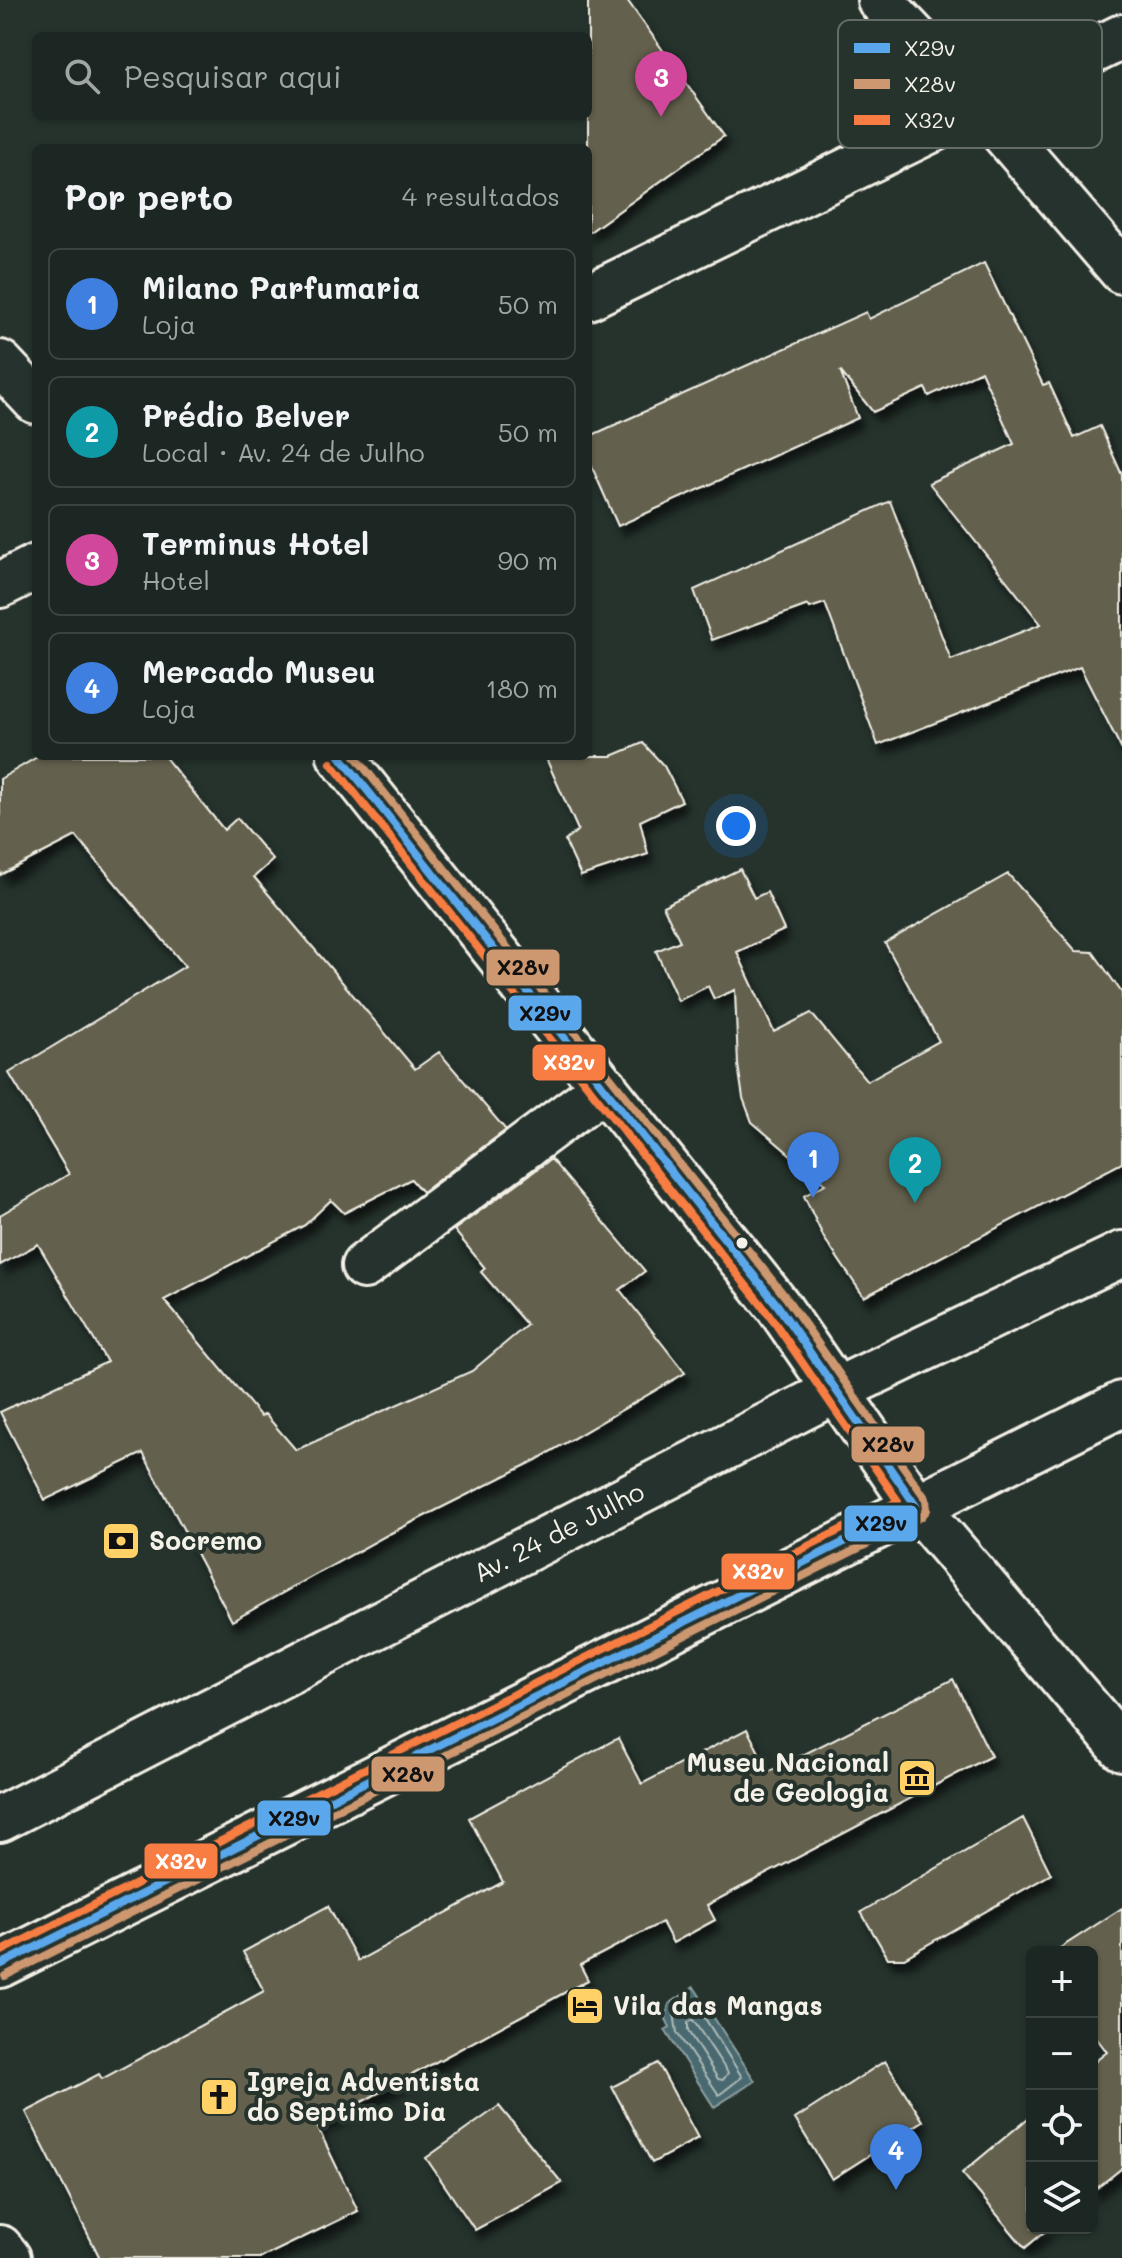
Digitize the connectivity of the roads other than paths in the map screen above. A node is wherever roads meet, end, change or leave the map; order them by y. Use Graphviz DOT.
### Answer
graph roads {
  1 [pos="880,0"];
  2 [pos="899,20"];
  3 [pos="1122,37"];
  4 [pos="1102,47"];
  5 [pos="896,148"];
  6 [pos="1016,148"];
  7 [pos="1122,271"];
  8 [pos="592,295"];
  9 [pos="0,363"];
  10 [pos="32,397"];
  11 [pos="32,569"];
  12 [pos="0,585"];
  13 [pos="343,760"];
  14 [pos="605,1087"];
  15 [pos="1122,1254"];
  16 [pos="364,1266"];
  17 [pos="835,1391"];
  18 [pos="1122,1404"];
  19 [pos="916,1506"];
  20 [pos="1122,1748"];
  21 [pos="0,1819"];
  22 [pos="0,1965"];
  23 [pos="0,2248"];
  24 [pos="8,2258"];
  1 -- 2 [label="main road"];
  3 -- 4 [label="main road"];
  5 -- 8 [label="main road"];
  6 -- 7 [label="main road"];
  9 -- 10 [label="main road"];
  11 -- 12 [label="main road"];
  13 -- 14 [label="main road"];
  14 -- 16 [label="main road"];
  14 -- 17 [label="main road"];
  15 -- 17 [label="main road, Av. 24 de Julho"];
  17 -- 19 [label="main road"];
  17 -- 21 [label="main road, Av. 24 de Julho"];
  18 -- 19 [label="main road"];
  19 -- 20 [label="main road"];
  19 -- 22 [label="main road"];
  23 -- 24 [label="main road"];
}
